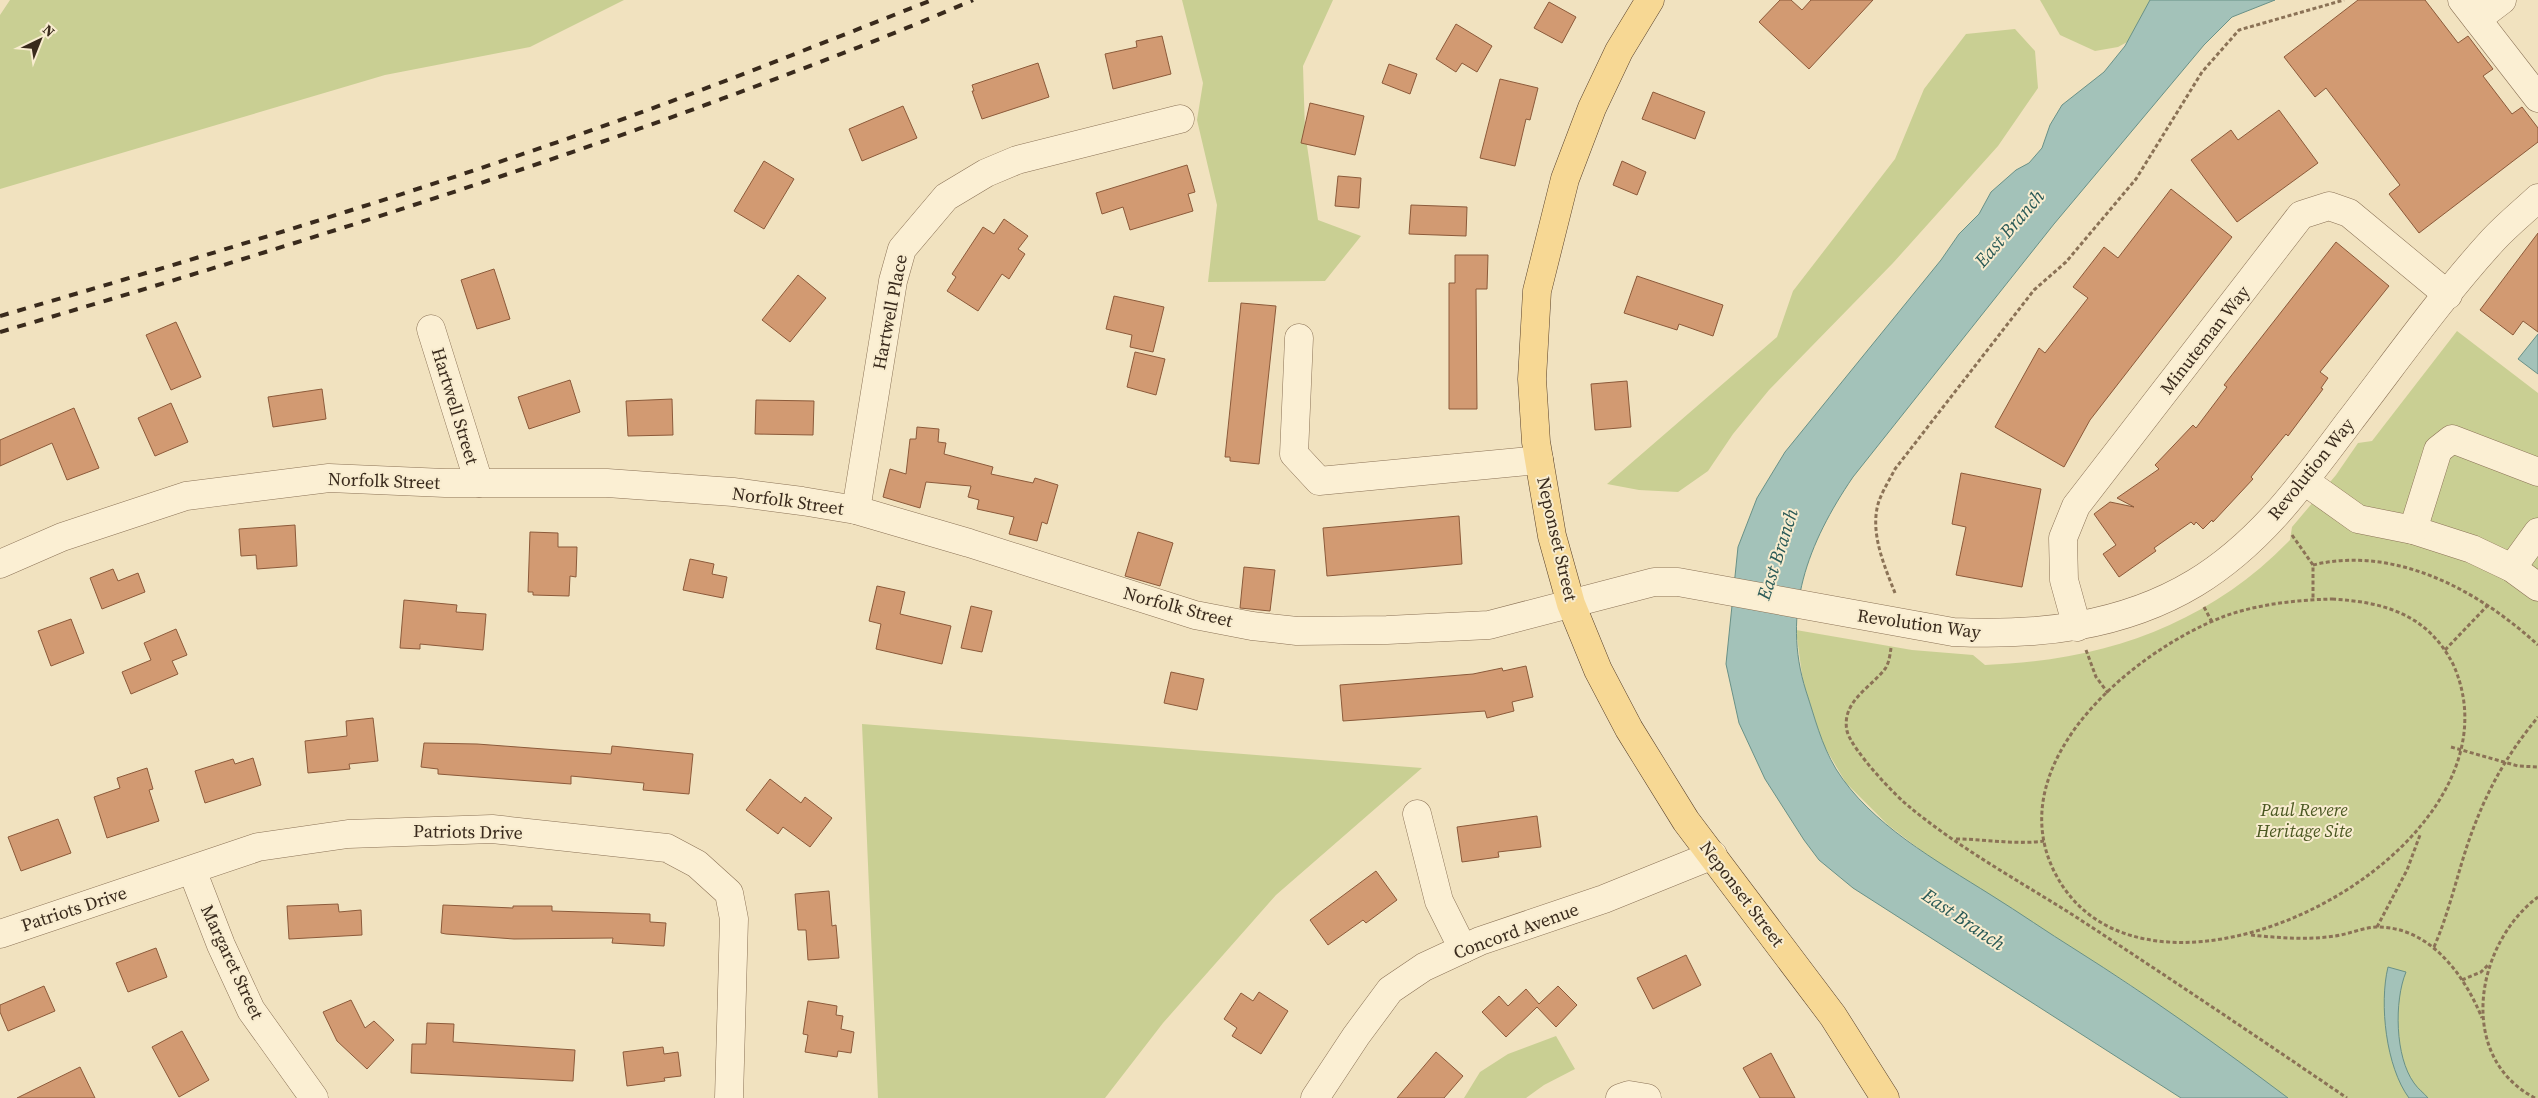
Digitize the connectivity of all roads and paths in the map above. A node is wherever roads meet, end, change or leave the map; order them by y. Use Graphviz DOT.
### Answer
graph roads {
  1 [pos="1650,0"];
  2 [pos="2344,0"];
  3 [pos="2502,0"];
  4 [pos="2469,9"];
  5 [pos="2538,98"];
  6 [pos="1180,119"];
  7 [pos="2538,198"];
  8 [pos="2448,295"];
  9 [pos="431,329"];
  10 [pos="1298,338"];
  11 [pos="1539,460"];
  12 [pos="2538,472"];
  13 [pos="2306,482"];
  14 [pos="479,483"];
  15 [pos="856,510"];
  16 [pos="2413,530"];
  17 [pos="2288,531"];
  18 [pos="2538,532"];
  19 [pos="0,564"];
  20 [pos="2313,565"];
  21 [pos="2512,568"];
  22 [pos="2538,587"];
  23 [pos="2314,599"];
  24 [pos="1896,600"];
  25 [pos="1571,604"];
  26 [pos="2203,604"];
  27 [pos="2489,604"];
  28 [pos="2212,622"];
  29 [pos="2082,638"];
  30 [pos="1892,642"];
  31 [pos="2538,645"];
  32 [pos="2445,650"];
  33 [pos="2462,684"];
  34 [pos="2108,693"];
  35 [pos="2538,717"];
  36 [pos="2469,726"];
  37 [pos="2467,740"];
  38 [pos="2466,746"];
  39 [pos="2450,747"];
  40 [pos="2465,752"];
  41 [pos="2463,759"];
  42 [pos="2503,762"];
  43 [pos="2538,767"];
  44 [pos="2451,786"];
  45 [pos="1417,814"];
  46 [pos="2432,817"];
  47 [pos="1956,840"];
  48 [pos="2044,841"];
  49 [pos="2411,843"];
  50 [pos="2403,850"];
  51 [pos="1713,855"];
  52 [pos="192,870"];
  53 [pos="2538,897"];
  54 [pos="2377,927"];
  55 [pos="0,934"];
  56 [pos="2248,935"];
  57 [pos="2434,947"];
  58 [pos="1464,949"];
  59 [pos="2490,963"];
  60 [pos="2462,980"];
  61 [pos="2482,1018"];
  62 [pos="314,1098"];
  63 [pos="729,1098"];
  64 [pos="1315,1098"];
  65 [pos="1620,1098"];
  66 [pos="1647,1098"];
  67 [pos="1885,1098"];
  68 [pos="2347,1098"];
  69 [pos="2535,1098"];
  1 -- 11 [label="main road, Neponset Street"];
  2 -- 24 [label="path"];
  3 -- 4 [label="street"];
  4 -- 5 [label="street"];
  6 -- 15 [label="street, Hartwell Place"];
  7 -- 8 [label="street, Revolution Way"];
  8 -- 13 [label="street, Revolution Way"];
  8 -- 29 [label="street, Minuteman Way"];
  9 -- 14 [label="street, Hartwell Street"];
  10 -- 11 [label="street"];
  11 -- 25 [label="main road, Neponset Street"];
  12 -- 16 [label="street"];
  13 -- 16 [label="street"];
  13 -- 29 [label="street, Revolution Way"];
  14 -- 15 [label="street, Norfolk Street"];
  14 -- 19 [label="street, Norfolk Street"];
  15 -- 25 [label="street, Norfolk Street"];
  16 -- 21 [label="street"];
  17 -- 20 [label="path"];
  18 -- 21 [label="street"];
  20 -- 23 [label="path"];
  20 -- 27 [label="path"];
  21 -- 22 [label="street"];
  23 -- 28 [label="path"];
  23 -- 32 [label="path"];
  25 -- 29 [label="street, Revolution Way"];
  25 -- 51 [label="main road, Neponset Street"];
  26 -- 28 [label="path"];
  27 -- 31 [label="path"];
  27 -- 32 [label="path"];
  28 -- 34 [label="path"];
  29 -- 34 [label="path"];
  30 -- 47 [label="path"];
  32 -- 33 [label="path"];
  34 -- 48 [label="path"];
  35 -- 42 [label="path"];
  36 -- 37 [label="path"];
  38 -- 40 [label="path"];
  39 -- 40 [label="path"];
  40 -- 41 [label="path"];
  40 -- 42 [label="path"];
  42 -- 43 [label="path"];
  42 -- 57 [label="path"];
  44 -- 46 [label="path"];
  45 -- 58 [label="street"];
  47 -- 48 [label="path"];
  47 -- 68 [label="path"];
  48 -- 56 [label="path"];
  49 -- 54 [label="path"];
  50 -- 56 [label="path"];
  51 -- 58 [label="street, Concord Avenue"];
  51 -- 67 [label="main road, Neponset Street"];
  52 -- 55 [label="street, Patriots Drive"];
  52 -- 62 [label="street, Margaret Street"];
  52 -- 63 [label="street, Patriots Drive"];
  53 -- 59 [label="path"];
  54 -- 56 [label="path"];
  54 -- 57 [label="path"];
  57 -- 60 [label="path"];
  58 -- 64 [label="street, Concord Avenue"];
  59 -- 60 [label="path"];
  59 -- 61 [label="path"];
  60 -- 61 [label="path"];
  61 -- 69 [label="path"];
  65 -- 66 [label="street"];
}
